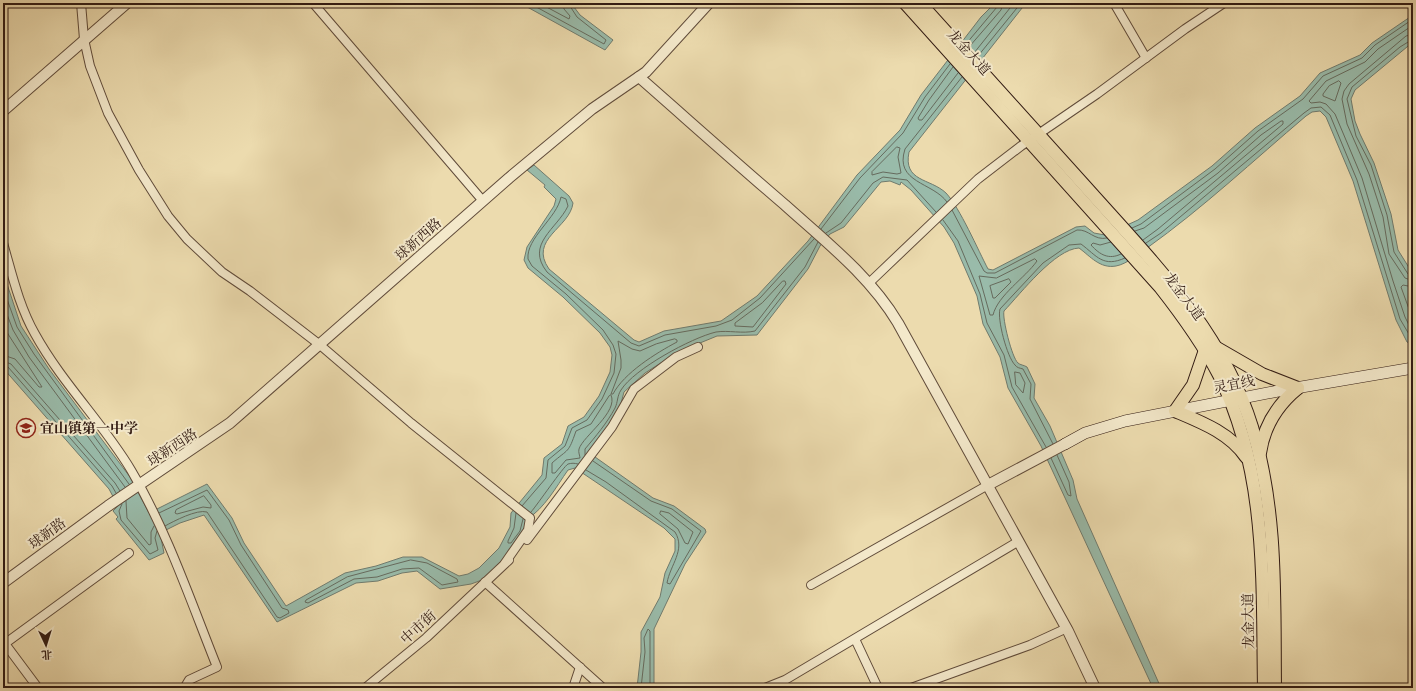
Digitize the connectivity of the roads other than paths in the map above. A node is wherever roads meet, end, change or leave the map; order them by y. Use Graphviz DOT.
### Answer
graph roads {
  1 [pos="81,3"];
  2 [pos="127,3"];
  3 [pos="313,3"];
  4 [pos="709,3"];
  5 [pos="905,3"];
  6 [pos="920,3"];
  7 [pos="1114,3"];
  8 [pos="1224,3"];
  9 [pos="938,31"];
  10 [pos="84,40"];
  11 [pos="1146,58"];
  12 [pos="639,77"];
  13 [pos="3,111"];
  14 [pos="1034,138"];
  15 [pos="483,201"];
  16 [pos="3,243"];
  17 [pos="868,283"];
  18 [pos="320,345"];
  19 [pos="698,347"];
  20 [pos="1210,349"];
  21 [pos="1413,368"];
  22 [pos="1298,388"];
  23 [pos="1235,399"];
  24 [pos="1176,411"];
  25 [pos="1065,444"];
  26 [pos="1254,458"];
  27 [pos="988,485"];
  28 [pos="138,486"];
  29 [pos="108,506"];
  30 [pos="1019,541"];
  31 [pos="129,553"];
  32 [pos="505,563"];
  33 [pos="485,582"];
  34 [pos="3,583"];
  35 [pos="811,585"];
  36 [pos="1066,628"];
  37 [pos="855,639"];
  38 [pos="4,643"];
  39 [pos="580,667"];
  40 [pos="38,688"];
  41 [pos="187,688"];
  42 [pos="364,688"];
  43 [pos="574,688"];
  44 [pos="603,688"];
  45 [pos="765,688"];
  46 [pos="878,688"];
  47 [pos="911,688"];
  48 [pos="1095,688"];
  49 [pos="1264,688"];
  50 [pos="1275,688"];
  1 -- 10 [label="street"];
  2 -- 10 [label="street"];
  3 -- 15 [label="street"];
  4 -- 12 [label="street, 球新西路"];
  5 -- 9 [label="main road, 龙金大道"];
  6 -- 9 [label="main road, 龙金大道"];
  7 -- 11 [label="street"];
  8 -- 11 [label="street"];
  9 -- 14 [label="main road, 龙金大道"];
  10 -- 13 [label="street"];
  10 -- 18 [label="street"];
  11 -- 14 [label="street"];
  12 -- 15 [label="street, 球新西路"];
  12 -- 17 [label="street"];
  14 -- 17 [label="street"];
  14 -- 20 [label="main road, 龙金大道"];
  15 -- 18 [label="street, 球新西路"];
  16 -- 28 [label="street"];
  17 -- 27 [label="street"];
  18 -- 28 [label="street, 球新西路"];
  18 -- 32 [label="street"];
  19 -- 32 [label="street"];
  20 -- 22 [label="main road"];
  20 -- 23 [label="main road, 龙金大道"];
  20 -- 24 [label="main road"];
  21 -- 22 [label="main road, 灵宜线"];
  22 -- 23 [label="main road, 灵宜线"];
  22 -- 26 [label="main road"];
  23 -- 24 [label="main road, 灵宜线"];
  23 -- 26 [label="main road, 龙金大道"];
  24 -- 25 [label="main road, 灵宜线"];
  24 -- 26 [label="main road"];
  25 -- 27 [label="street"];
  26 -- 49 [label="main road, 龙金大道"];
  26 -- 50 [label="main road, 龙金大道"];
  27 -- 30 [label="street"];
  27 -- 35 [label="street"];
  28 -- 29 [label="street, 球新西路"];
  28 -- 41 [label="street"];
  29 -- 34 [label="street, 球新路"];
  30 -- 36 [label="street"];
  30 -- 37 [label="street"];
  31 -- 38 [label="street"];
  32 -- 33 [label="street, 中市街"];
  33 -- 39 [label="street"];
  33 -- 42 [label="street, 中市街"];
  36 -- 47 [label="street"];
  36 -- 48 [label="street"];
  37 -- 45 [label="street"];
  37 -- 46 [label="street"];
  38 -- 40 [label="street"];
  39 -- 43 [label="street"];
  39 -- 44 [label="street"];
}
